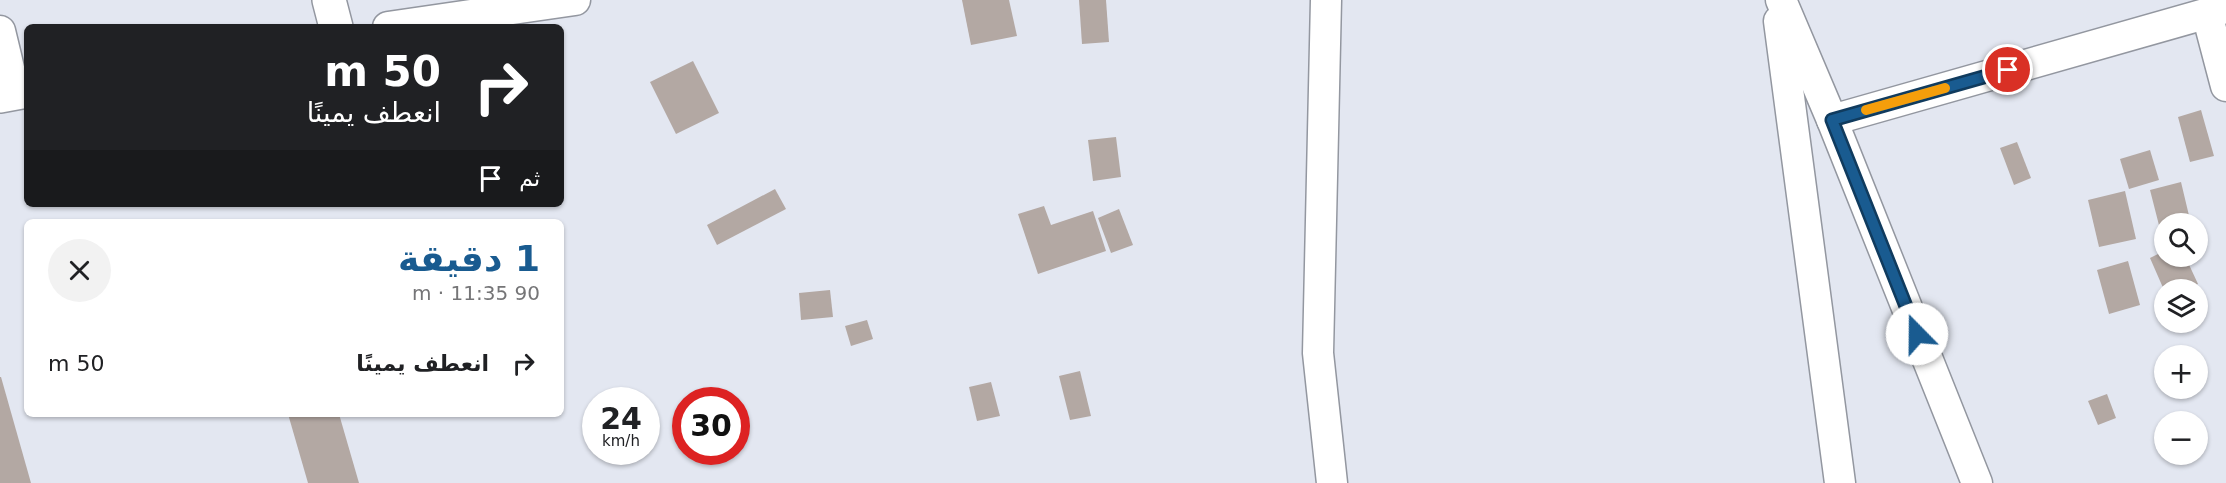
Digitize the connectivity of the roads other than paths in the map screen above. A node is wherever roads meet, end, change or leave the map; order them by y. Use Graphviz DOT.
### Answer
graph roads {
  1 [pos="329,0"];
  2 [pos="575,0"];
  3 [pos="1326,0"];
  4 [pos="1776,0"];
  5 [pos="1781,0"];
  6 [pos="2216,11"];
  7 [pos="335,24"];
  8 [pos="409,24"];
  9 [pos="0,32"];
  10 [pos="2226,87"];
  11 [pos="14,94"];
  12 [pos="1832,120"];
  13 [pos="1844,478"];
  14 [pos="1332,483"];
  15 [pos="1977,483"];
  1 -- 7 [label="street"];
  2 -- 8 [label="street"];
  3 -- 14 [label="street"];
  4 -- 13 [label="street"];
  5 -- 12 [label="street"];
  6 -- 10 [label="street"];
  6 -- 12 [label="street"];
  9 -- 11 [label="street"];
  12 -- 15 [label="street"];
}
